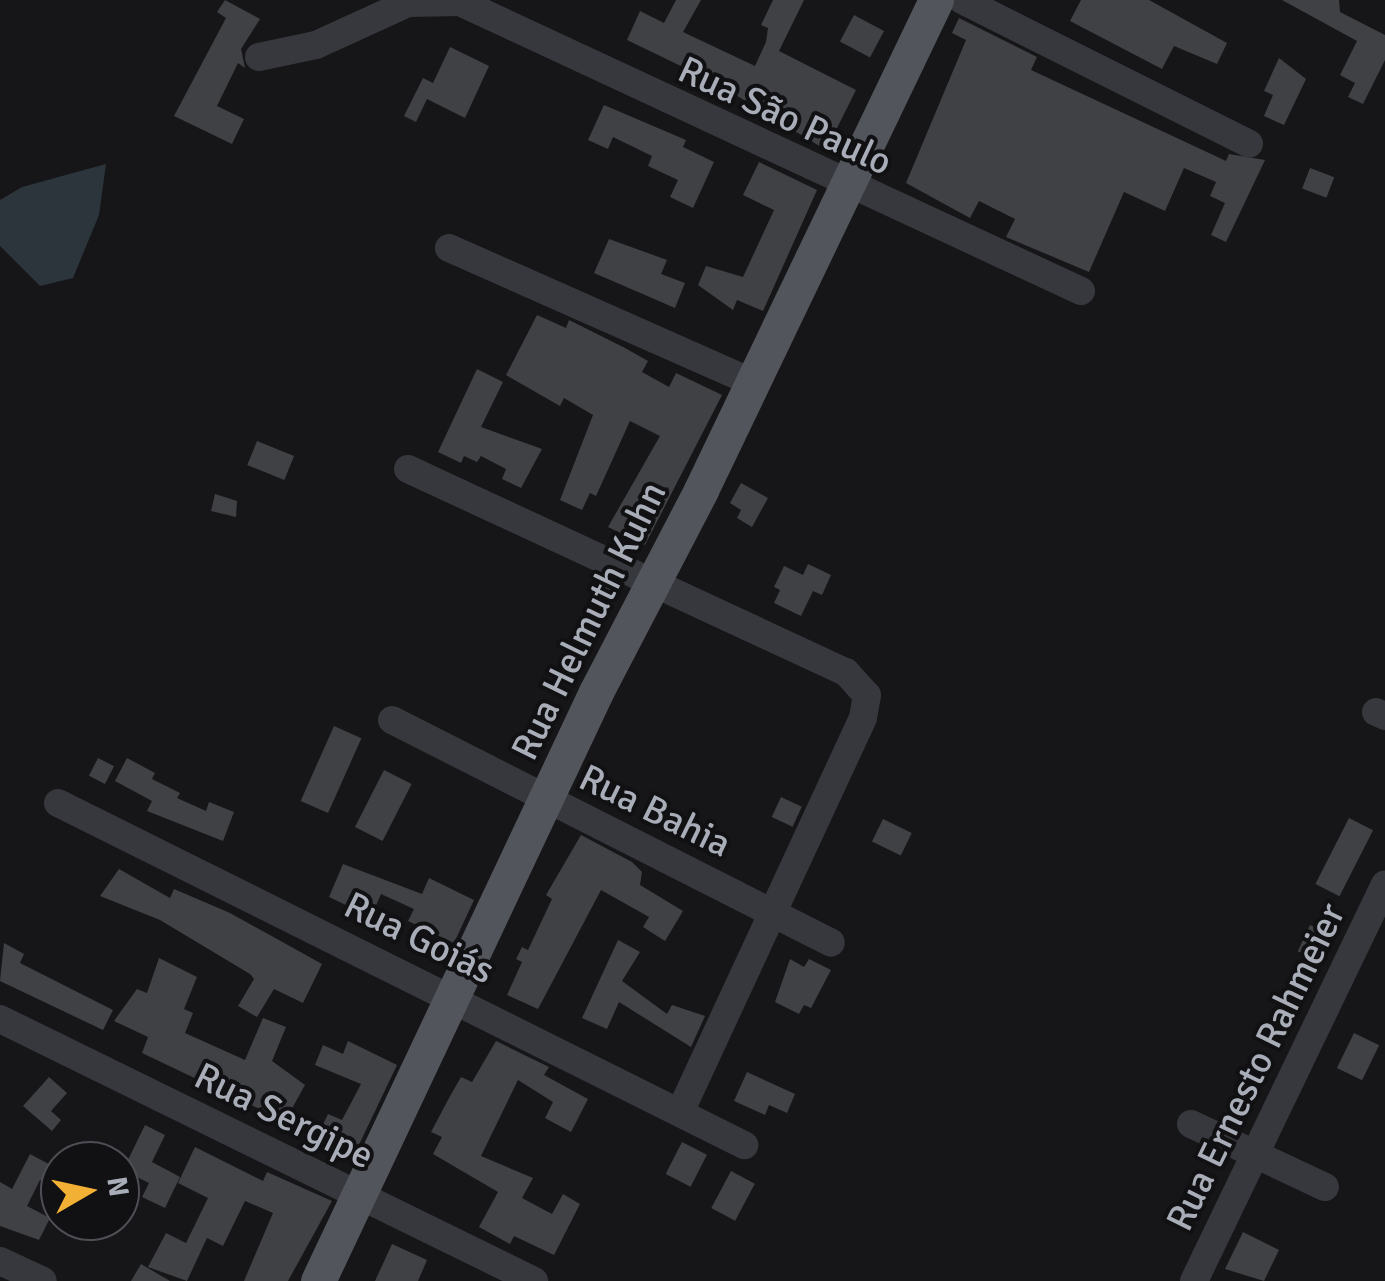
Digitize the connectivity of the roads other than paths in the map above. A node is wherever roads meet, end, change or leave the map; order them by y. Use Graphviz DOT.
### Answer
graph roads {
  1 [pos="936,0"];
  2 [pos="962,0"];
  3 [pos="460,2"];
  4 [pos="259,57"];
  5 [pos="1250,144"];
  6 [pos="846,187"];
  7 [pos="450,248"];
  8 [pos="1080,291"];
  9 [pos="754,383"];
  10 [pos="408,469"];
  11 [pos="655,582"];
  12 [pos="392,720"];
  13 [pos="548,800"];
  14 [pos="58,804"];
  15 [pos="1385,885"];
  16 [pos="776,913"];
  17 [pos="832,942"];
  18 [pos="457,998"];
  19 [pos="0,1018"];
  20 [pos="680,1112"];
  21 [pos="1191,1124"];
  22 [pos="744,1145"];
  23 [pos="1255,1154"];
  24 [pos="1325,1187"];
  25 [pos="362,1196"];
  26 [pos="1,1263"];
  27 [pos="42,1281"];
  28 [pos="318,1281"];
  29 [pos="534,1281"];
  30 [pos="1194,1281"];
  1 -- 6 [label="main road, Rua Helmuth Kuhn"];
  2 -- 5 [label="street"];
  3 -- 4 [label="street"];
  3 -- 6 [label="street, Rua São Paulo"];
  6 -- 8 [label="street, Rua São Paulo"];
  6 -- 9 [label="main road, Rua Helmuth Kuhn"];
  7 -- 9 [label="street"];
  9 -- 11 [label="main road, Rua Helmuth Kuhn"];
  10 -- 11 [label="street"];
  11 -- 13 [label="main road, Rua Helmuth Kuhn"];
  11 -- 16 [label="street"];
  12 -- 13 [label="street, Rua Bahia"];
  13 -- 16 [label="street, Rua Bahia"];
  13 -- 18 [label="main road, Rua Helmuth Kuhn"];
  14 -- 18 [label="street, Rua Goiás"];
  15 -- 23 [label="street, Rua Ernesto Rahmeier"];
  16 -- 17 [label="street, Rua Bahia"];
  16 -- 20 [label="street"];
  18 -- 20 [label="street, Rua Goiás"];
  18 -- 25 [label="main road, Rua Helmuth Kuhn"];
  19 -- 25 [label="street, Rua Sergipe"];
  20 -- 22 [label="street, Rua Goiás"];
  21 -- 23 [label="street"];
  23 -- 24 [label="street"];
  23 -- 30 [label="street, Rua Ernesto Rahmeier"];
  25 -- 28 [label="main road, Rua Helmuth Kuhn"];
  25 -- 29 [label="street, Rua Sergipe"];
  26 -- 27 [label="street"];
}
